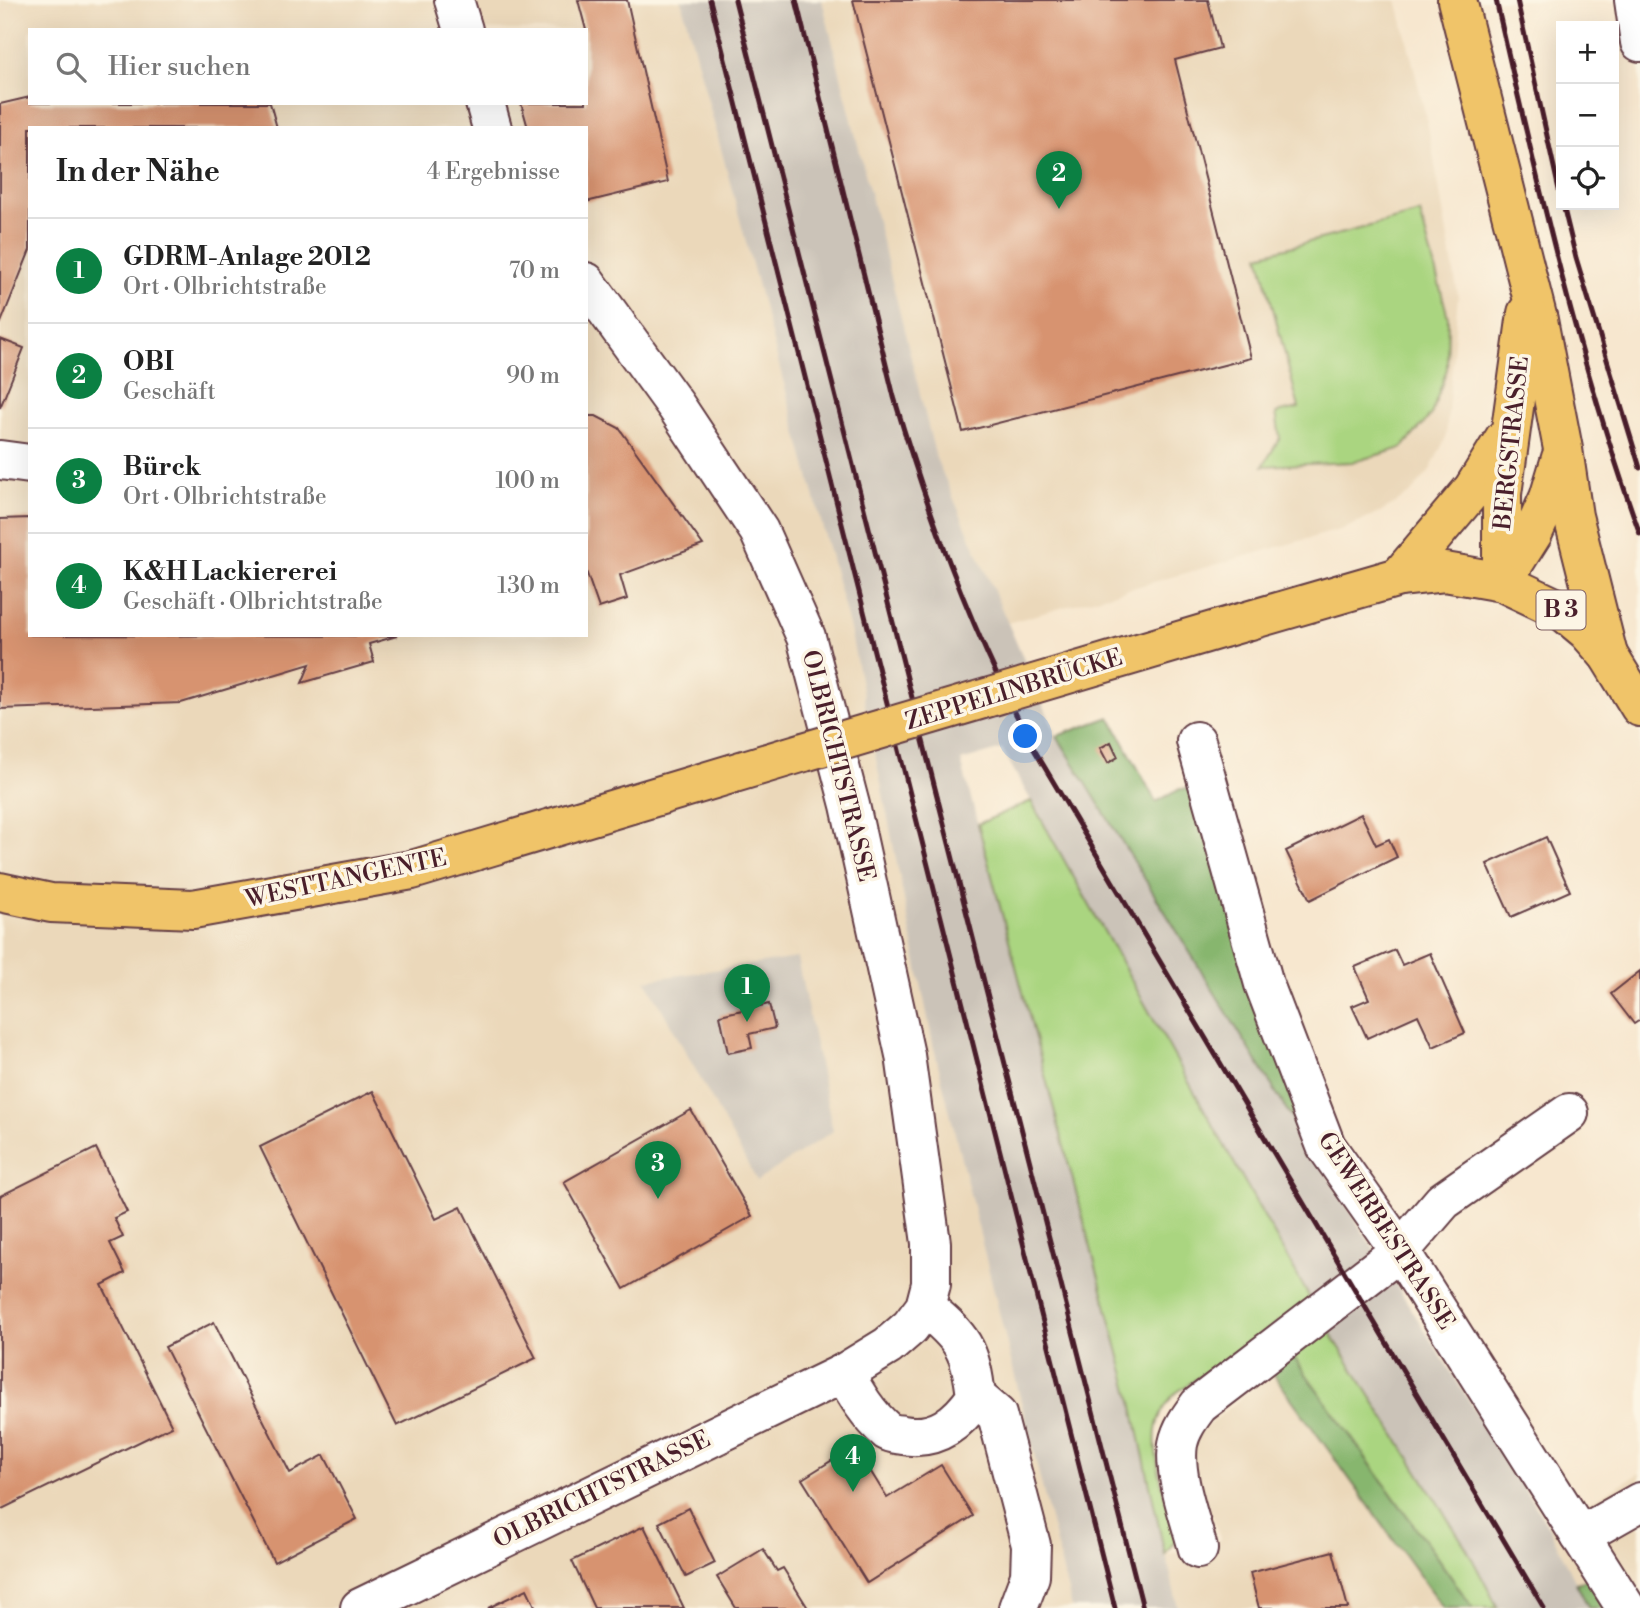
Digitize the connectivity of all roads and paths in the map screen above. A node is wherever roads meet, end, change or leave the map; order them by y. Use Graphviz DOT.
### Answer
graph roads {
  1 [pos="454,0"];
  2 [pos="1457,0"];
  3 [pos="1634,0"];
  4 [pos="462,28"];
  5 [pos="1640,42"];
  6 [pos="486,105"];
  7 [pos="491,126"];
  8 [pos="1530,291"];
  9 [pos="592,303"];
  10 [pos="1510,430"];
  11 [pos="1563,449"];
  12 [pos="0,460"];
  13 [pos="28,464"];
  14 [pos="1399,576"];
  15 [pos="1502,582"];
  16 [pos="1608,655"];
  17 [pos="1640,706"];
  18 [pos="1196,741"];
  19 [pos="804,752"];
  20 [pos="0,892"];
  21 [pos="1569,1113"];
  22 [pos="1400,1251"];
  23 [pos="925,1307"];
  24 [pos="844,1373"];
  25 [pos="976,1397"];
  26 [pos="1640,1503"];
  27 [pos="1580,1536"];
  28 [pos="1198,1549"];
  29 [pos="360,1608"];
  30 [pos="1018,1608"];
  31 [pos="1626,1608"];
  1 -- 4 [label="street"];
  2 -- 8 [label="main road, BERGSTRASSE / B 3"];
  3 -- 5 [label="street"];
  6 -- 7 [label="street"];
  8 -- 10 [label="main road, BERGSTRASSE / B 3"];
  8 -- 11 [label="main road, BERGSTRASSE / B 3"];
  9 -- 23 [label="street, OLBRICHTSTRASSE"];
  10 -- 14 [label="main road"];
  10 -- 15 [label="main road, BERGSTRASSE / B 3"];
  11 -- 15 [label="main road, BERGSTRASSE / B 3"];
  11 -- 16 [label="main road"];
  12 -- 13 [label="street"];
  14 -- 15 [label="main road"];
  14 -- 19 [label="main road, ZEPPELINBRÜCKE, bridge"];
  15 -- 16 [label="main road, B 3"];
  16 -- 17 [label="main road, B 3"];
  18 -- 22 [label="street, GEWERBESTRASSE"];
  19 -- 20 [label="main road, WESTTANGENTE"];
  21 -- 22 [label="street"];
  22 -- 27 [label="street, GEWERBESTRASSE"];
  22 -- 28 [label="street"];
  23 -- 24 [label="street, OLBRICHTSTRASSE"];
  23 -- 25 [label="street"];
  24 -- 25 [label="street"];
  24 -- 29 [label="street, OLBRICHTSTRASSE"];
  25 -- 30 [label="street"];
  26 -- 27 [label="street"];
  27 -- 31 [label="street, GEWERBESTRASSE"];
}
